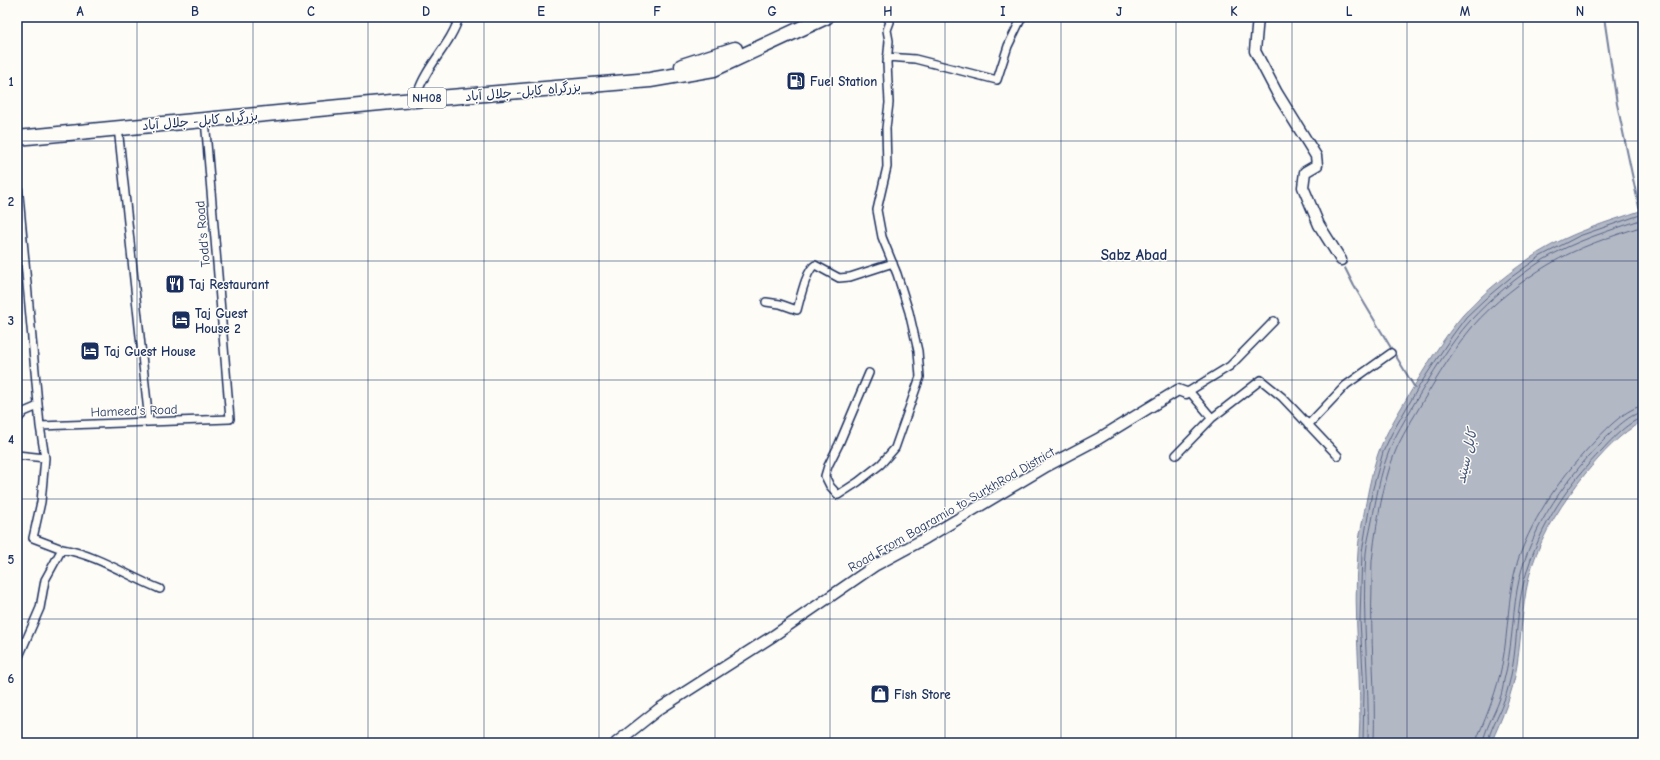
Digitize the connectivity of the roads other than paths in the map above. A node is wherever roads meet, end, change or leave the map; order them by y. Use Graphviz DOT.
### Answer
graph roads {
  1 [pos="460,17"];
  2 [pos="804,17"];
  3 [pos="826,17"];
  4 [pos="887,17"];
  5 [pos="1022,17"];
  6 [pos="1258,17"];
  7 [pos="887,57"];
  8 [pos="418,92"];
  9 [pos="205,119"];
  10 [pos="118,128"];
  11 [pos="17,129"];
  12 [pos="17,138"];
  13 [pos="17,174"];
  14 [pos="1341,260"];
  15 [pos="893,263"];
  16 [pos="766,302"];
  17 [pos="1274,321"];
  18 [pos="1391,353"];
  19 [pos="869,373"];
  20 [pos="1188,392"];
  21 [pos="38,406"];
  22 [pos="1212,418"];
  23 [pos="230,419"];
  24 [pos="17,420"];
  25 [pos="149,422"];
  26 [pos="1308,425"];
  27 [pos="40,426"];
  28 [pos="17,455"];
  29 [pos="1176,455"];
  30 [pos="1338,456"];
  31 [pos="44,458"];
  32 [pos="62,550"];
  33 [pos="160,589"];
  34 [pos="17,661"];
  35 [pos="616,743"];
  1 -- 8 [label="street"];
  2 -- 8 [label="highway, بزرگراه کابل- جلال آباد / NH08"];
  3 -- 9 [label="highway, بزرگراه کابل- جلال آباد / NH08"];
  4 -- 7 [label="street"];
  5 -- 7 [label="street"];
  6 -- 14 [label="street"];
  7 -- 15 [label="street"];
  8 -- 11 [label="highway, بزرگراه کابل- جلال آباد / NH08"];
  9 -- 10 [label="highway, بزرگراه کابل- جلال آباد / NH08"];
  9 -- 23 [label="street, Todd's Road"];
  10 -- 12 [label="highway, بزرگراه کابل- جلال آباد / NH08"];
  10 -- 25 [label="street"];
  13 -- 21 [label="street"];
  15 -- 16 [label="street"];
  15 -- 19 [label="street"];
  17 -- 20 [label="street"];
  18 -- 26 [label="street"];
  20 -- 22 [label="street"];
  20 -- 35 [label="street, Road From Bagramio to SurkhRod District"];
  21 -- 24 [label="street"];
  21 -- 27 [label="street"];
  22 -- 26 [label="street"];
  22 -- 29 [label="street"];
  23 -- 25 [label="street, Hameed's Road"];
  25 -- 27 [label="street, Hameed's Road"];
  26 -- 30 [label="street"];
  27 -- 31 [label="street"];
  28 -- 31 [label="street"];
  31 -- 32 [label="street"];
  32 -- 33 [label="street"];
  32 -- 34 [label="street"];
}
